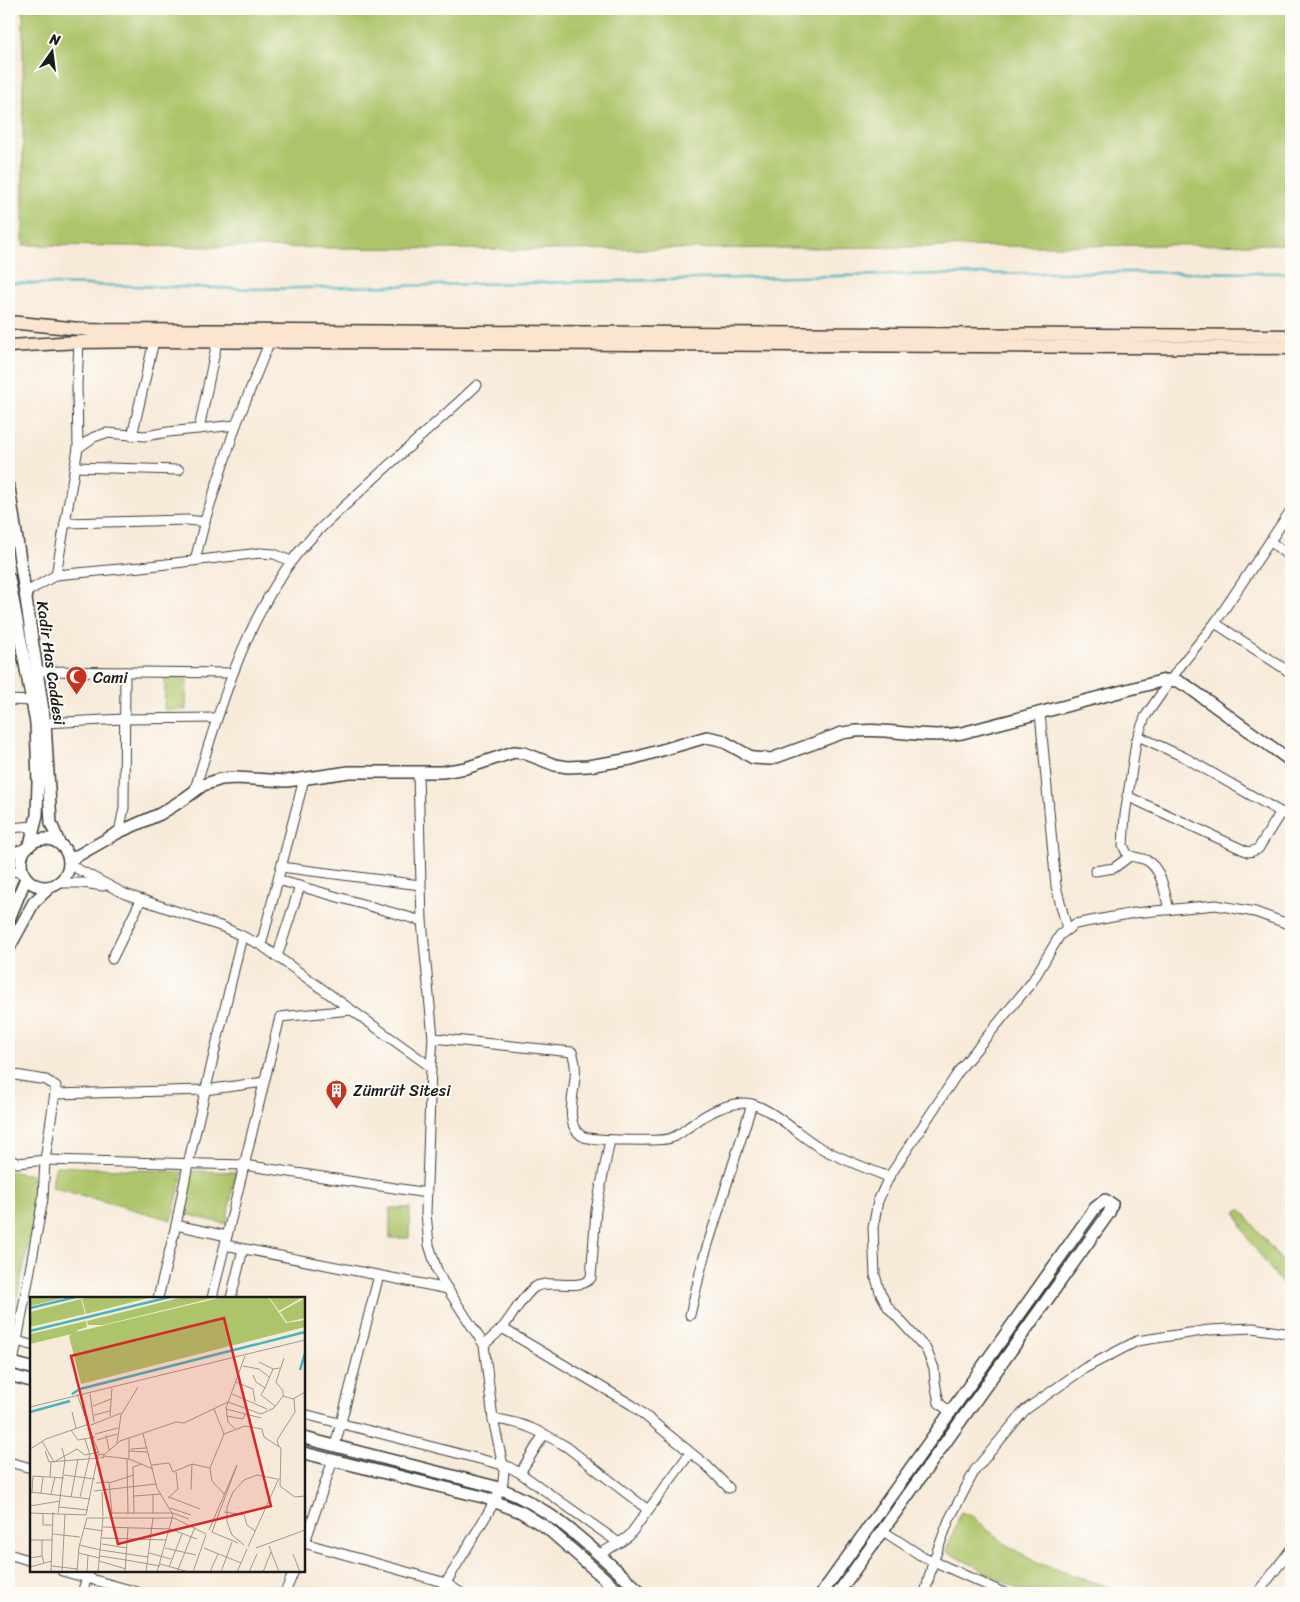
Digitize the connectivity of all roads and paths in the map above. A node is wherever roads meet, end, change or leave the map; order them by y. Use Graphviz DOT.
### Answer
graph roads {
  1 [pos="9,322"];
  2 [pos="1291,336"];
  3 [pos="154,341"];
  4 [pos="79,342"];
  5 [pos="217,342"];
  6 [pos="269,343"];
  7 [pos="9,346"];
  8 [pos="1291,348"];
  9 [pos="477,385"];
  10 [pos="236,424"];
  11 [pos="199,429"];
  12 [pos="132,436"];
  13 [pos="78,448"];
  14 [pos="75,468"];
  15 [pos="179,470"];
  16 [pos="9,488"];
  17 [pos="1291,510"];
  18 [pos="205,522"];
  19 [pos="65,523"];
  20 [pos="1270,541"];
  21 [pos="1291,558"];
  22 [pos="195,560"];
  23 [pos="291,561"];
  24 [pos="56,575"];
  25 [pos="9,583"];
  26 [pos="25,593"];
  27 [pos="1214,623"];
  28 [pos="36,671"];
  29 [pos="125,672"];
  30 [pos="233,673"];
  31 [pos="1291,674"];
  32 [pos="1171,680"];
  33 [pos="9,700"];
  34 [pos="33,701"];
  35 [pos="1040,713"];
  36 [pos="217,718"];
  37 [pos="124,719"];
  38 [pos="45,723"];
  39 [pos="1138,736"];
  40 [pos="1291,761"];
  41 [pos="418,772"];
  42 [pos="304,778"];
  43 [pos="194,792"];
  44 [pos="1127,796"];
  45 [pos="1281,812"];
  46 [pos="1291,818"];
  47 [pos="35,826"];
  48 [pos="9,828"];
  49 [pos="119,832"];
  50 [pos="59,843"];
  51 [pos="28,847"];
  52 [pos="9,854"];
  53 [pos="1130,856"];
  54 [pos="70,863"];
  55 [pos="281,867"];
  56 [pos="9,869"];
  57 [pos="1095,871"];
  58 [pos="25,876"];
  59 [pos="278,880"];
  60 [pos="420,884"];
  61 [pos="54,885"];
  62 [pos="300,886"];
  63 [pos="110,888"];
  64 [pos="141,900"];
  65 [pos="1169,910"];
  66 [pos="9,920"];
  67 [pos="422,921"];
  68 [pos="1291,925"];
  69 [pos="1067,929"];
  70 [pos="242,936"];
  71 [pos="261,945"];
  72 [pos="9,948"];
  73 [pos="277,957"];
  74 [pos="112,959"];
  75 [pos="351,1010"];
  76 [pos="433,1038"];
  77 [pos="430,1067"];
  78 [pos="9,1074"];
  79 [pos="264,1082"];
  80 [pos="205,1090"];
  81 [pos="55,1094"];
  82 [pos="752,1104"];
  83 [pos="610,1140"];
  84 [pos="9,1160"];
  85 [pos="45,1160"];
  86 [pos="188,1164"];
  87 [pos="244,1165"];
  88 [pos="889,1177"];
  89 [pos="426,1193"];
  90 [pos="176,1224"];
  91 [pos="226,1241"];
  92 [pos="243,1249"];
  93 [pos="379,1275"];
  94 [pos="448,1289"];
  95 [pos="158,1297"];
  96 [pos="212,1297"];
  97 [pos="231,1297"];
  98 [pos="690,1315"];
  99 [pos="502,1328"];
  100 [pos="1291,1334"];
  101 [pos="17,1341"];
  102 [pos="30,1345"];
  103 [pos="484,1345"];
  104 [pos="11,1363"];
  105 [pos="30,1368"];
  106 [pos="9,1375"];
  107 [pos="30,1381"];
  108 [pos="305,1414"];
  109 [pos="951,1414"];
  110 [pos="493,1419"];
  111 [pos="341,1424"];
  112 [pos="544,1434"];
  113 [pos="305,1438"];
  114 [pos="335,1446"];
  115 [pos="305,1453"];
  116 [pos="690,1453"];
  117 [pos="333,1460"];
  118 [pos="9,1462"];
  119 [pos="503,1465"];
  120 [pos="30,1468"];
  121 [pos="520,1472"];
  122 [pos="730,1488"];
  123 [pos="500,1489"];
  124 [pos="495,1501"];
  125 [pos="648,1510"];
  126 [pos="883,1531"];
  127 [pos="305,1541"];
  128 [pos="619,1543"];
  129 [pos="305,1544"];
  130 [pos="1291,1549"];
  131 [pos="9,1554"];
  132 [pos="598,1555"];
  133 [pos="30,1561"];
  134 [pos="933,1562"];
  135 [pos="68,1572"];
  136 [pos="294,1572"];
  137 [pos="88,1575"];
  138 [pos="446,1583"];
  139 [pos="82,1593"];
  140 [pos="141,1593"];
  141 [pos="285,1593"];
  142 [pos="440,1593"];
  143 [pos="461,1593"];
  144 [pos="621,1593"];
  145 [pos="642,1593"];
  146 [pos="822,1593"];
  147 [pos="838,1593"];
  148 [pos="925,1593"];
  149 [pos="1004,1593"];
  150 [pos="1258,1593"];
  1 -- 2 [label="main road"];
  3 -- 4 [label="main road"];
  3 -- 5 [label="main road"];
  3 -- 12 [label="street"];
  4 -- 7 [label="main road"];
  4 -- 13 [label="street"];
  5 -- 6 [label="main road"];
  5 -- 11 [label="street"];
  6 -- 8 [label="main road"];
  6 -- 10 [label="street"];
  9 -- 23 [label="street"];
  10 -- 11 [label="street"];
  10 -- 18 [label="street"];
  11 -- 12 [label="street"];
  12 -- 13 [label="street"];
  13 -- 14 [label="street"];
  14 -- 15 [label="street"];
  14 -- 19 [label="street"];
  16 -- 26 [label="street, Kadir Has Caddesi"];
  17 -- 20 [label="street"];
  18 -- 19 [label="street"];
  18 -- 22 [label="street"];
  19 -- 24 [label="street"];
  20 -- 21 [label="street"];
  20 -- 27 [label="street"];
  22 -- 23 [label="street"];
  22 -- 24 [label="street"];
  23 -- 30 [label="street"];
  24 -- 26 [label="street"];
  25 -- 34 [label="street, Kadir Has Caddesi"];
  26 -- 28 [label="street, Kadir Has Caddesi"];
  27 -- 31 [label="street"];
  27 -- 32 [label="street"];
  28 -- 29 [label="street"];
  28 -- 38 [label="street, Kadir Has Caddesi"];
  29 -- 30 [label="street"];
  29 -- 37 [label="street"];
  30 -- 36 [label="street"];
  32 -- 35 [label="street"];
  32 -- 39 [label="street"];
  32 -- 40 [label="street"];
  33 -- 34 [label="street"];
  34 -- 47 [label="street, Kadir Has Caddesi"];
  35 -- 41 [label="street"];
  35 -- 69 [label="street"];
  36 -- 37 [label="street"];
  36 -- 43 [label="street"];
  37 -- 38 [label="street"];
  37 -- 49 [label="street"];
  38 -- 50 [label="street, Kadir Has Caddesi"];
  39 -- 44 [label="street"];
  39 -- 45 [label="street"];
  41 -- 42 [label="street"];
  41 -- 60 [label="street"];
  42 -- 43 [label="street"];
  42 -- 55 [label="street"];
  43 -- 49 [label="street"];
  44 -- 45 [label="street"];
  44 -- 53 [label="street"];
  45 -- 46 [label="street"];
  47 -- 48 [label="street"];
  47 -- 51 [label="street, Kadir Has Caddesi"];
  49 -- 54 [label="street"];
  50 -- 51 [label="street"];
  50 -- 54 [label="street"];
  51 -- 52 [label="street"];
  51 -- 58 [label="street"];
  53 -- 57 [label="street"];
  53 -- 65 [label="street"];
  54 -- 61 [label="street"];
  54 -- 63 [label="street"];
  55 -- 59 [label="street"];
  55 -- 60 [label="street"];
  56 -- 58 [label="street"];
  58 -- 61 [label="street"];
  58 -- 66 [label="street"];
  59 -- 62 [label="street"];
  59 -- 71 [label="street"];
  60 -- 67 [label="street"];
  61 -- 63 [label="street"];
  61 -- 72 [label="street"];
  62 -- 67 [label="street"];
  62 -- 73 [label="street"];
  63 -- 64 [label="street"];
  64 -- 70 [label="street"];
  64 -- 74 [label="street"];
  65 -- 68 [label="street"];
  65 -- 69 [label="street"];
  67 -- 76 [label="street"];
  69 -- 88 [label="street"];
  70 -- 71 [label="street"];
  70 -- 80 [label="street"];
  71 -- 73 [label="street"];
  73 -- 75 [label="street"];
  75 -- 77 [label="street"];
  75 -- 79 [label="street"];
  76 -- 77 [label="street"];
  76 -- 83 [label="street"];
  77 -- 89 [label="street"];
  78 -- 81 [label="street"];
  79 -- 80 [label="street"];
  79 -- 87 [label="street"];
  80 -- 81 [label="street"];
  80 -- 86 [label="street"];
  81 -- 85 [label="street"];
  82 -- 83 [label="street"];
  82 -- 88 [label="street"];
  82 -- 98 [label="street"];
  83 -- 99 [label="street"];
  84 -- 85 [label="street"];
  85 -- 86 [label="street"];
  85 -- 101 [label="street"];
  86 -- 87 [label="street"];
  86 -- 90 [label="street"];
  87 -- 89 [label="street"];
  87 -- 91 [label="street"];
  88 -- 109 [label="street"];
  89 -- 94 [label="street"];
  90 -- 91 [label="street"];
  90 -- 95 [label="street"];
  91 -- 92 [label="street"];
  91 -- 96 [label="street"];
  92 -- 93 [label="street"];
  92 -- 97 [label="street"];
  93 -- 94 [label="street"];
  93 -- 111 [label="street"];
  94 -- 103 [label="street"];
  99 -- 103 [label="street"];
  99 -- 116 [label="street"];
  100 -- 134 [label="street"];
  101 -- 102 [label="street"];
  101 -- 104 [label="street"];
  103 -- 110 [label="street"];
  104 -- 105 [label="street"];
  106 -- 107 [label="street"];
  108 -- 111 [label="street"];
  109 -- 126 [label="street"];
  109 -- 146 [label="street"];
  110 -- 112 [label="street"];
  110 -- 119 [label="street"];
  111 -- 114 [label="street"];
  111 -- 119 [label="street"];
  112 -- 121 [label="street"];
  112 -- 125 [label="street"];
  113 -- 114 [label="street"];
  114 -- 123 [label="street"];
  115 -- 117 [label="street"];
  116 -- 122 [label="street"];
  116 -- 125 [label="street"];
  117 -- 124 [label="street"];
  117 -- 127 [label="street"];
  118 -- 120 [label="street"];
  119 -- 121 [label="street"];
  119 -- 123 [label="street"];
  121 -- 128 [label="street"];
  123 -- 124 [label="street"];
  123 -- 132 [label="street"];
  124 -- 138 [label="street"];
  124 -- 144 [label="street"];
  125 -- 128 [label="street"];
  126 -- 134 [label="street"];
  126 -- 147 [label="street"];
  128 -- 132 [label="street"];
  129 -- 138 [label="street"];
  130 -- 150 [label="street"];
  131 -- 133 [label="street"];
  132 -- 145 [label="street"];
  134 -- 148 [label="street"];
  134 -- 149 [label="street"];
  135 -- 137 [label="street"];
  136 -- 141 [label="street"];
  137 -- 139 [label="street"];
  137 -- 140 [label="street"];
  138 -- 142 [label="street"];
  138 -- 143 [label="street"];
}
